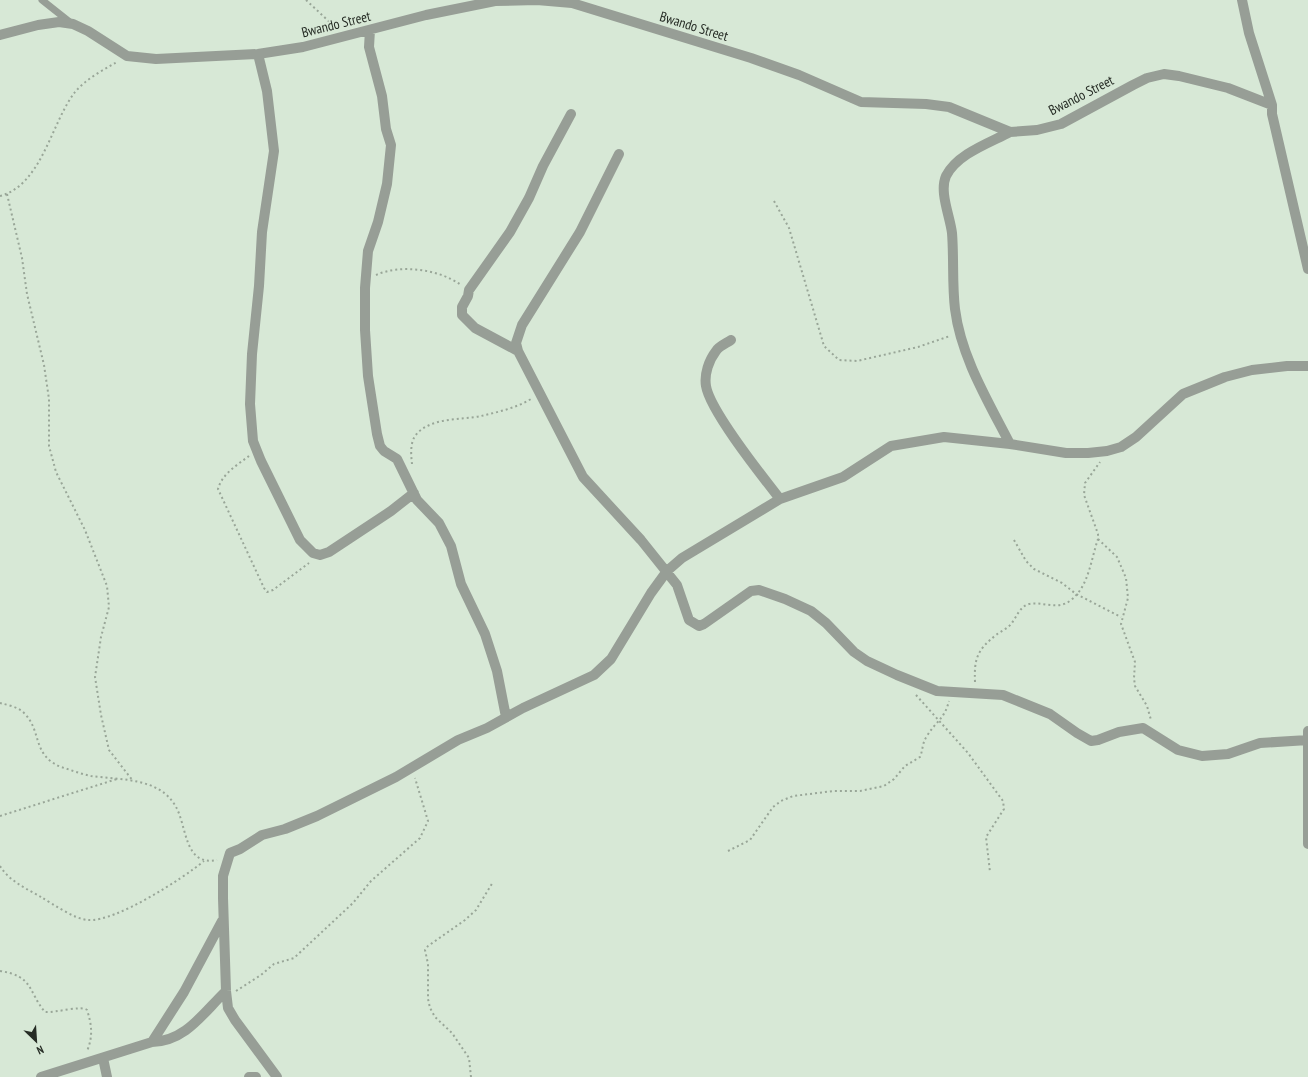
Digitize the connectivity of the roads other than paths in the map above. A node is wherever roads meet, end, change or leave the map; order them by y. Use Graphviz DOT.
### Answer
graph roads {
  1 [pos="42,0"];
  2 [pos="1242,0"];
  3 [pos="73,24"];
  4 [pos="370,30"];
  5 [pos="0,35"];
  6 [pos="258,54"];
  7 [pos="1272,105"];
  8 [pos="571,114"];
  9 [pos="1010,132"];
  10 [pos="619,154"];
  11 [pos="1308,269"];
  12 [pos="731,340"];
  13 [pos="518,351"];
  14 [pos="1308,366"];
  15 [pos="1010,444"];
  16 [pos="414,493"];
  17 [pos="780,499"];
  18 [pos="667,571"];
  19 [pos="506,717"];
  20 [pos="1308,731"];
  21 [pos="1308,740"];
  22 [pos="1308,844"];
  23 [pos="223,920"];
  24 [pos="226,994"];
  25 [pos="152,1042"];
  26 [pos="103,1058"];
  27 [pos="41,1077"];
  28 [pos="107,1077"];
  29 [pos="248,1077"];
  30 [pos="256,1077"];
  31 [pos="277,1077"];
  1 -- 3 [label="lane"];
  2 -- 7 [label="street"];
  3 -- 5 [label="street, Bwando Street"];
  3 -- 6 [label="street, Bwando Street"];
  4 -- 6 [label="street, Bwando Street"];
  4 -- 9 [label="street, Bwando Street"];
  4 -- 16 [label="street"];
  6 -- 16 [label="street"];
  7 -- 9 [label="street, Bwando Street"];
  7 -- 11 [label="street"];
  8 -- 13 [label="street"];
  9 -- 15 [label="street"];
  10 -- 13 [label="street"];
  12 -- 17 [label="street"];
  13 -- 18 [label="street"];
  14 -- 15 [label="street"];
  15 -- 17 [label="street"];
  16 -- 19 [label="street"];
  17 -- 18 [label="street"];
  18 -- 19 [label="street"];
  18 -- 21 [label="street"];
  19 -- 23 [label="street"];
  20 -- 21 [label="street"];
  21 -- 22 [label="street"];
  23 -- 24 [label="street"];
  23 -- 25 [label="street"];
  24 -- 25 [label="street"];
  24 -- 31 [label="street"];
  25 -- 26 [label="street"];
  26 -- 27 [label="street"];
  26 -- 28 [label="street"];
  29 -- 30 [label="street"];
}
